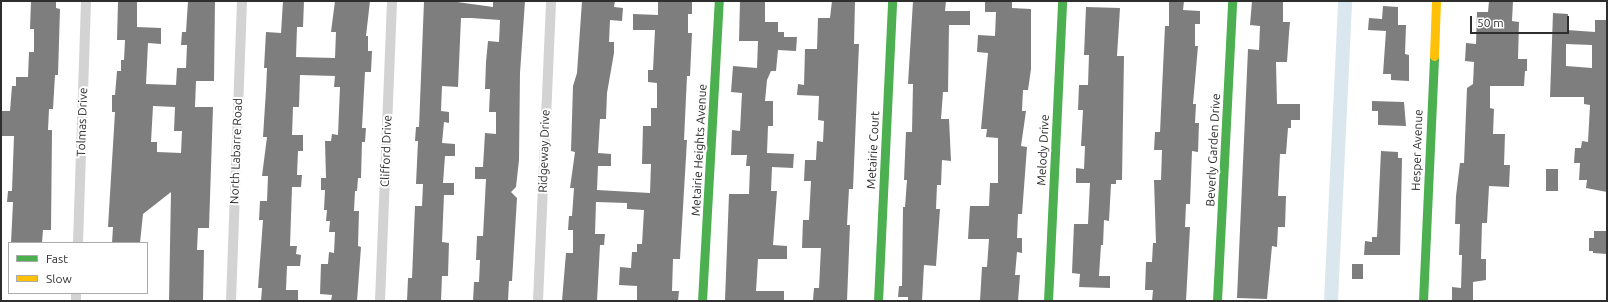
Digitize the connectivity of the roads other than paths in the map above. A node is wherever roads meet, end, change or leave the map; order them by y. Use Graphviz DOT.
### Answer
graph roads {
  1 [pos="86,1"];
  2 [pos="242,1"];
  3 [pos="392,1"];
  4 [pos="551,1"];
  5 [pos="719,1"];
  6 [pos="892,1"];
  7 [pos="1062,1"];
  8 [pos="1232,1"];
  9 [pos="1436,1"];
  10 [pos="78,242"];
  11 [pos="231,301"];
  12 [pos="380,301"];
  13 [pos="538,301"];
  14 [pos="702,301"];
  15 [pos="878,301"];
  16 [pos="1048,301"];
  17 [pos="1218,301"];
  18 [pos="1423,301"];
  1 -- 10 [label="street, Tolmas Drive"];
  2 -- 11 [label="street, North Labarre Road"];
  3 -- 12 [label="street, Clifford Drive"];
  4 -- 13 [label="street, Ridgeway Drive"];
  5 -- 14 [label="street, Metairie Heights Avenue"];
  6 -- 15 [label="street, Metairie Court"];
  7 -- 16 [label="street, Melody Drive"];
  8 -- 17 [label="street, Beverly Garden Drive"];
  9 -- 18 [label="street, Hesper Avenue"];
}
